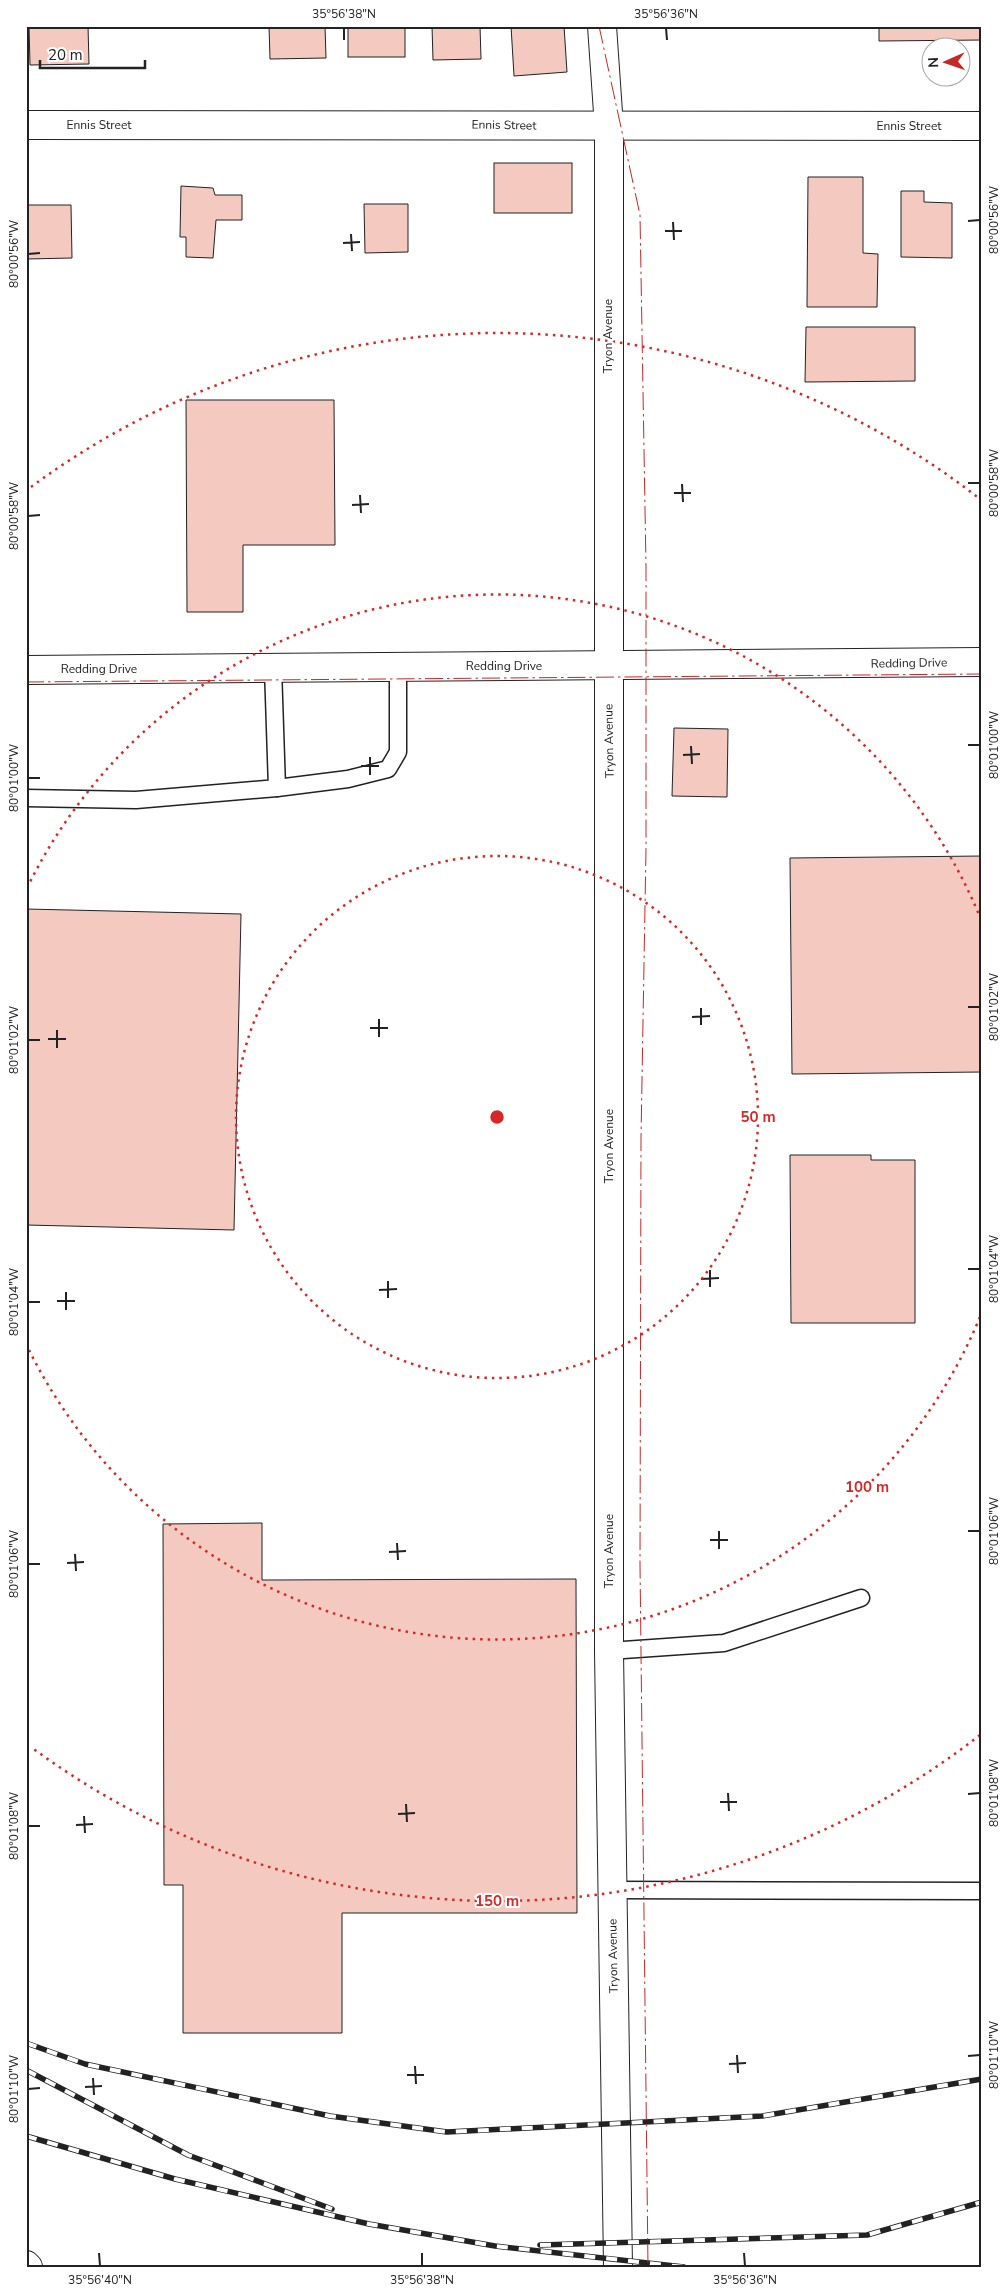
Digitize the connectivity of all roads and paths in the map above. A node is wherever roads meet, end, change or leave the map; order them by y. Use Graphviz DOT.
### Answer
graph roads {
  1 [pos="602,26"];
  2 [pos="26,125"];
  3 [pos="982,126"];
  4 [pos="608,128"];
  5 [pos="982,662"];
  6 [pos="608,666"];
  7 [pos="398,667"];
  8 [pos="274,668"];
  9 [pos="26,670"];
  10 [pos="277,788"];
  11 [pos="26,798"];
  12 [pos="861,1598"];
  13 [pos="609,1651"];
  14 [pos="612,1890"];
  15 [pos="982,1891"];
  16 [pos="618,2267"];
  1 -- 4 [label="street, Tryon Avenue"];
  2 -- 4 [label="street, Ennis Street"];
  3 -- 4 [label="street, Ennis Street"];
  4 -- 6 [label="street, Tryon Avenue"];
  5 -- 6 [label="street, Redding Drive"];
  6 -- 7 [label="street, Redding Drive"];
  6 -- 13 [label="street, Tryon Avenue"];
  7 -- 8 [label="street, Redding Drive"];
  7 -- 10 [label="lane"];
  8 -- 9 [label="street, Redding Drive"];
  8 -- 10 [label="lane"];
  10 -- 11 [label="lane"];
  12 -- 13 [label="lane"];
  13 -- 14 [label="street, Tryon Avenue"];
  14 -- 15 [label="lane"];
  14 -- 16 [label="street, Tryon Avenue"];
}
